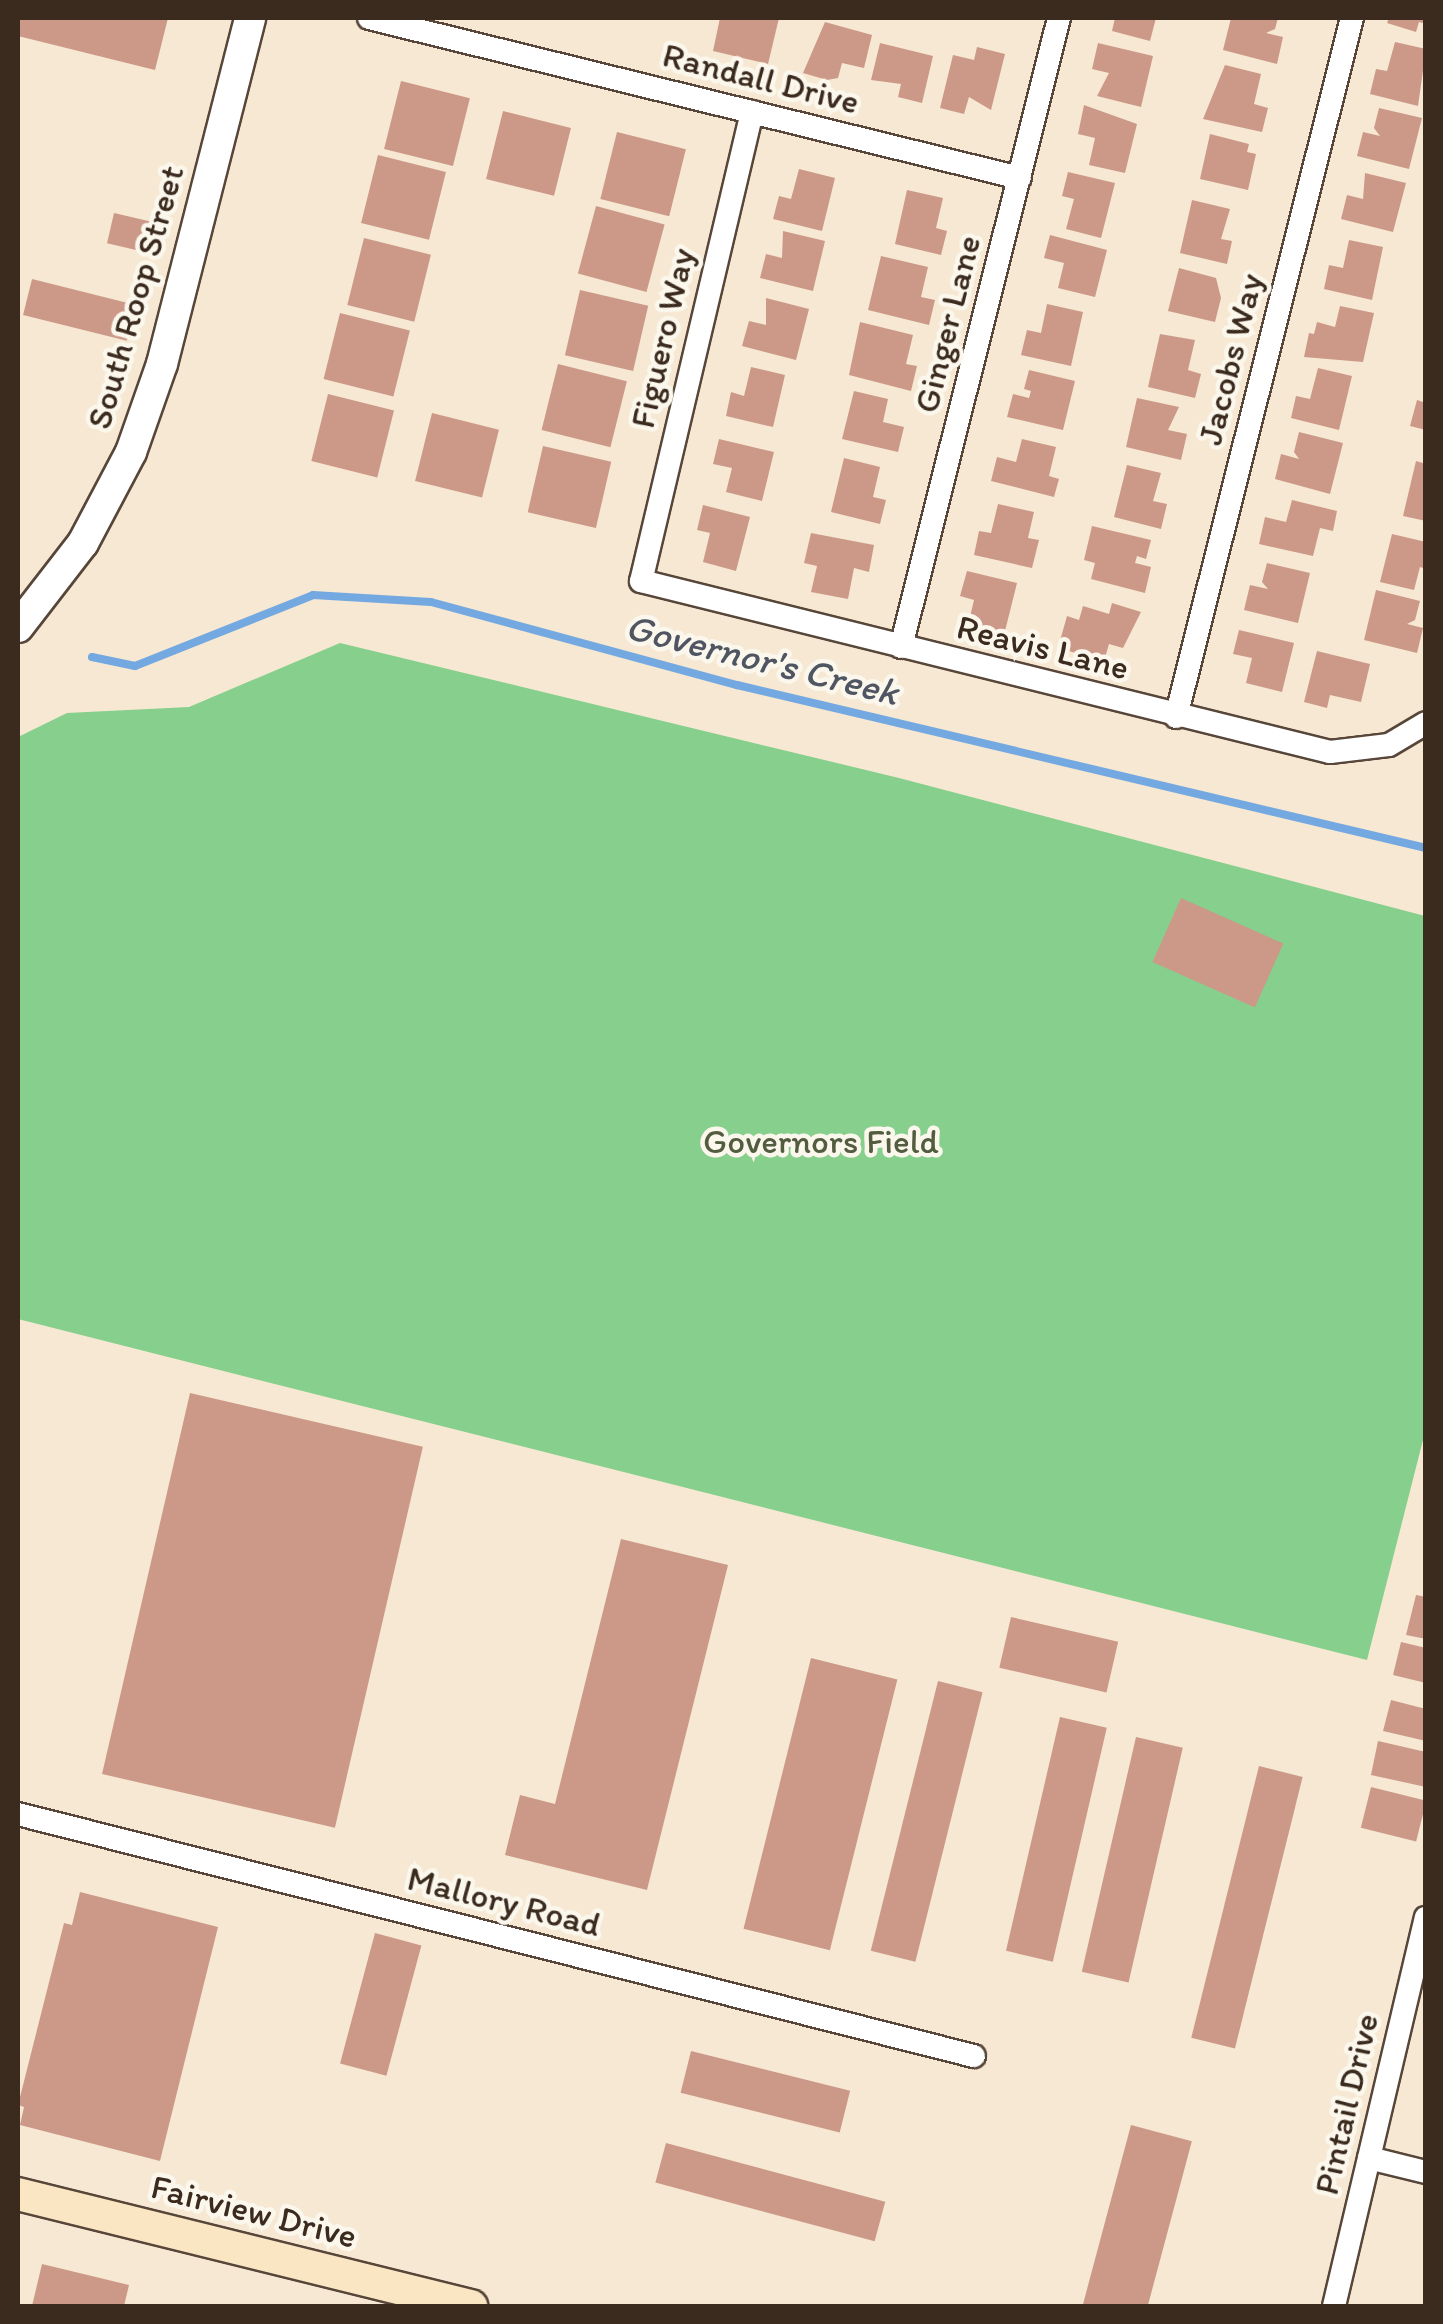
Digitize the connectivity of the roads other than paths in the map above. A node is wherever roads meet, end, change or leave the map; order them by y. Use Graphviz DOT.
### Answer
graph roads {
  1 [pos="250,18"];
  2 [pos="369,18"];
  3 [pos="1059,18"];
  4 [pos="1352,18"];
  5 [pos="752,112"];
  6 [pos="1020,178"];
  7 [pos="641,581"];
  8 [pos="18,627"];
  9 [pos="900,647"];
  10 [pos="1176,717"];
  11 [pos="1426,723"];
  12 [pos="18,1814"];
  13 [pos="1426,1918"];
  14 [pos="1421,1958"];
  15 [pos="974,2056"];
  16 [pos="1369,2158"];
  17 [pos="1426,2172"];
  18 [pos="18,2194"];
  19 [pos="470,2306"];
  20 [pos="1334,2306"];
  1 -- 8 [label="street, South Roop Street"];
  2 -- 5 [label="street, Randall Drive"];
  3 -- 6 [label="street, Ginger Lane"];
  4 -- 10 [label="street, Jacobs Way"];
  5 -- 6 [label="street, Randall Drive"];
  5 -- 7 [label="street, Figuero Way"];
  6 -- 9 [label="street, Ginger Lane"];
  7 -- 9 [label="street, Reavis Lane"];
  9 -- 10 [label="street, Reavis Lane"];
  10 -- 11 [label="street, Reavis Lane"];
  12 -- 15 [label="street, Mallory Road"];
  13 -- 14 [label="street, Pintail Drive"];
  14 -- 16 [label="street, Pintail Drive"];
  16 -- 17 [label="street"];
  16 -- 20 [label="street, Pintail Drive"];
  18 -- 19 [label="main road, Fairview Drive"];
}
